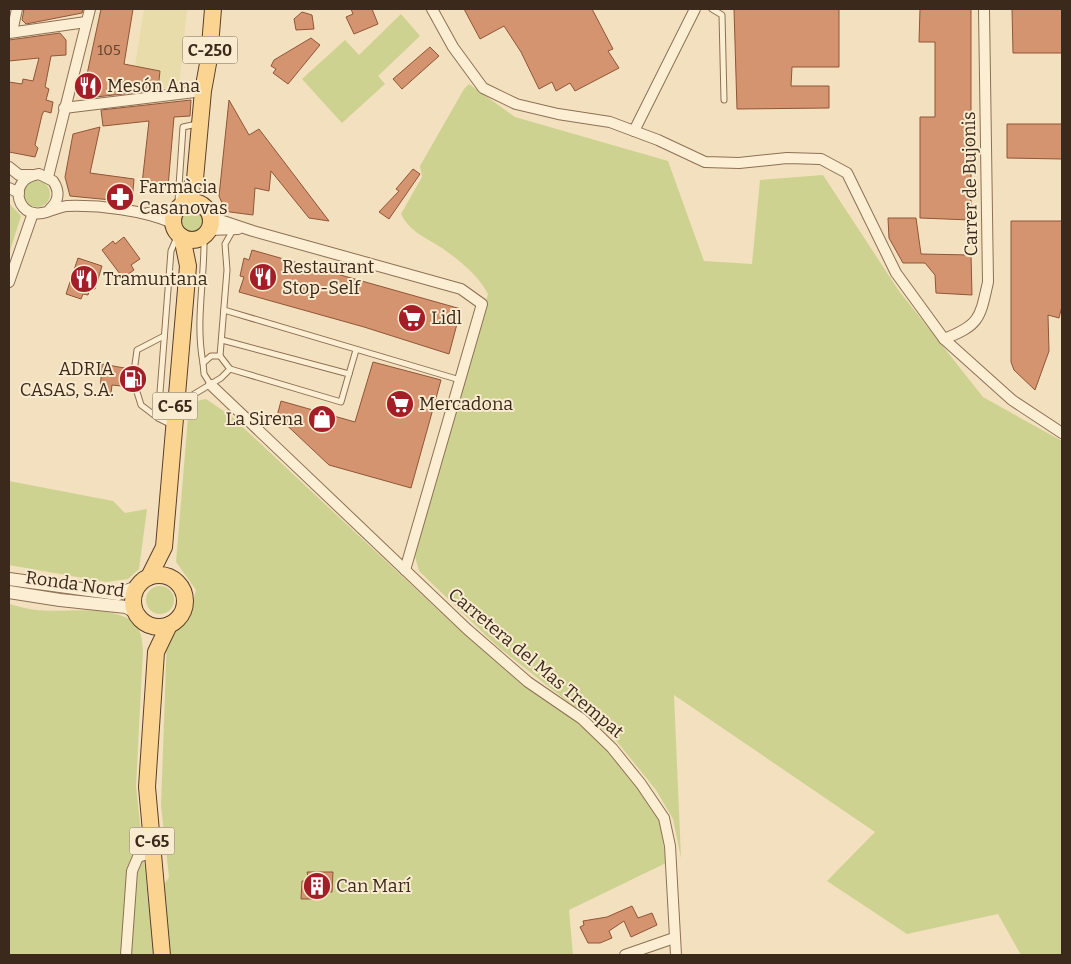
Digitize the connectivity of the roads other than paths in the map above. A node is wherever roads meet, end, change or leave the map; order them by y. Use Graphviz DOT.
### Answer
graph roads {
  1 [pos="17,9"];
  2 [pos="90,9"];
  3 [pos="205,9"];
  4 [pos="213,9"];
  5 [pos="432,9"];
  6 [pos="695,9"];
  7 [pos="712,9"];
  8 [pos="984,9"];
  9 [pos="86,22"];
  10 [pos="10,33"];
  11 [pos="202,91"];
  12 [pos="724,100"];
  13 [pos="64,108"];
  14 [pos="200,124"];
  15 [pos="634,131"];
  16 [pos="9,167"];
  17 [pos="29,177"];
  18 [pos="48,177"];
  19 [pos="9,178"];
  20 [pos="9,188"];
  21 [pos="18,193"];
  22 [pos="58,197"];
  23 [pos="70,206"];
  24 [pos="50,210"];
  25 [pos="32,213"];
  26 [pos="181,217"];
  27 [pos="234,229"];
  28 [pos="206,230"];
  29 [pos="253,231"];
  30 [pos="188,266"];
  31 [pos="9,282"];
  32 [pos="224,310"];
  33 [pos="164,336"];
  34 [pos="944,339"];
  35 [pos="222,340"];
  36 [pos="356,350"];
  37 [pos="220,356"];
  38 [pos="203,363"];
  39 [pos="230,369"];
  40 [pos="349,374"];
  41 [pos="460,380"];
  42 [pos="211,385"];
  43 [pos="158,418"];
  44 [pos="173,425"];
  45 [pos="1062,433"];
  46 [pos="164,546"];
  47 [pos="404,570"];
  48 [pos="173,578"];
  49 [pos="9,579"];
  50 [pos="143,582"];
  51 [pos="9,592"];
  52 [pos="141,617"];
  53 [pos="168,625"];
  54 [pos="156,652"];
  55 [pos="153,852"];
  56 [pos="674,938"];
  57 [pos="126,955"];
  58 [pos="162,955"];
  59 [pos="625,955"];
  60 [pos="676,955"];
  1 -- 10 [label="street"];
  2 -- 9 [label="street"];
  3 -- 11 [label="main road, C-250"];
  4 -- 11 [label="main road, C-250"];
  5 -- 15 [label="street"];
  6 -- 15 [label="street"];
  7 -- 12 [label="lane"];
  8 -- 34 [label="street, Carrer de Bujonis"];
  9 -- 10 [label="street"];
  9 -- 13 [label="street"];
  11 -- 13 [label="street"];
  11 -- 14 [label="main road, C-250"];
  13 -- 18 [label="street"];
  14 -- 26 [label="main road, C-250"];
  14 -- 26 [label="lane"];
  15 -- 34 [label="street"];
  16 -- 17 [label="street"];
  17 -- 18 [label="street"];
  17 -- 19 [label="street"];
  17 -- 21 [label="street"];
  18 -- 22 [label="street"];
  20 -- 21 [label="street"];
  21 -- 25 [label="street"];
  22 -- 23 [label="street"];
  22 -- 24 [label="street"];
  23 -- 24 [label="street"];
  23 -- 26 [label="street"];
  24 -- 25 [label="street"];
  25 -- 31 [label="street"];
  26 -- 28 [label="main road"];
  26 -- 28 [label="main road"];
  26 -- 30 [label="main road, C-65"];
  26 -- 33 [label="lane"];
  27 -- 28 [label="street"];
  27 -- 29 [label="street"];
  27 -- 32 [label="lane"];
  28 -- 29 [label="street"];
  28 -- 30 [label="main road, C-65"];
  28 -- 38 [label="lane"];
  29 -- 41 [label="street"];
  30 -- 44 [label="main road, C-65"];
  32 -- 35 [label="lane"];
  32 -- 36 [label="lane"];
  33 -- 43 [label="lane"];
  33 -- 43 [label="lane"];
  34 -- 45 [label="street"];
  35 -- 37 [label="lane"];
  35 -- 40 [label="lane"];
  36 -- 40 [label="lane"];
  36 -- 41 [label="lane"];
  37 -- 38 [label="lane"];
  37 -- 39 [label="lane"];
  38 -- 42 [label="lane"];
  39 -- 40 [label="lane"];
  39 -- 42 [label="lane"];
  41 -- 47 [label="street"];
  42 -- 44 [label="lane"];
  42 -- 47 [label="street, Carretera del Mas Trempat"];
  43 -- 44 [label="lane"];
  44 -- 46 [label="main road, C-65"];
  46 -- 48 [label="main road, C-65"];
  46 -- 50 [label="main road, C-65"];
  47 -- 56 [label="street, Carretera del Mas Trempat"];
  48 -- 50 [label="main road"];
  48 -- 53 [label="main road"];
  49 -- 50 [label="street, Ronda Nord"];
  50 -- 52 [label="main road"];
  51 -- 52 [label="street, Ronda Nord"];
  52 -- 53 [label="main road"];
  52 -- 54 [label="main road, C-65"];
  53 -- 54 [label="main road, C-65"];
  54 -- 55 [label="main road, C-65"];
  55 -- 57 [label="street"];
  55 -- 58 [label="main road, C-65"];
  56 -- 59 [label="street"];
  56 -- 60 [label="street, Carretera del Mas Trempat"];
}
